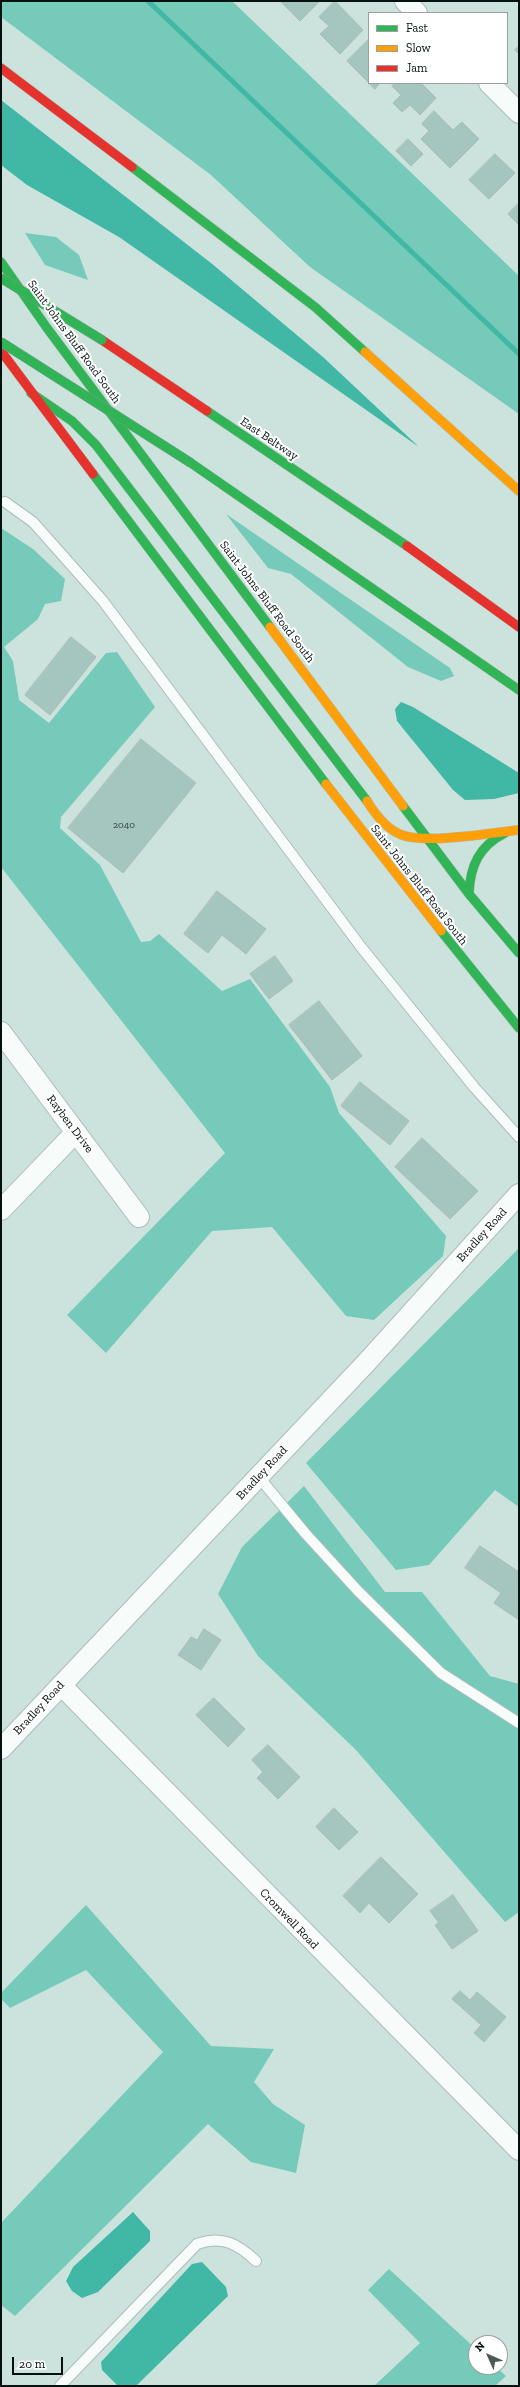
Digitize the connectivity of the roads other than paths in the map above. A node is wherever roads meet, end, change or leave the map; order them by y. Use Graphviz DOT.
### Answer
graph roads {
  1 [pos="405,1"];
  2 [pos="416,12"];
  3 [pos="1,68"];
  4 [pos="489,84"];
  5 [pos="519,113"];
  6 [pos="1,262"];
  7 [pos="1,278"];
  8 [pos="1,342"];
  9 [pos="1,351"];
  10 [pos="31,392"];
  11 [pos="519,491"];
  12 [pos="5,502"];
  13 [pos="519,627"];
  14 [pos="519,690"];
  15 [pos="516,830"];
  16 [pos="429,838"];
  17 [pos="469,894"];
  18 [pos="519,952"];
  19 [pos="519,1028"];
  20 [pos="1,1032"];
  21 [pos="76,1132"];
  22 [pos="519,1137"];
  23 [pos="519,1194"];
  24 [pos="1,1210"];
  25 [pos="139,1217"];
  26 [pos="258,1476"];
  27 [pos="61,1685"];
  28 [pos="519,1723"];
  29 [pos="1,1749"];
  30 [pos="519,2150"];
  31 [pos="256,2261"];
  32 [pos="60,2386"];
  1 -- 2 [label="street"];
  3 -- 11 [label="main road"];
  4 -- 5 [label="street"];
  6 -- 16 [label="main road, Saint Johns Bluff Road South"];
  7 -- 13 [label="main road, East Beltway, bridge"];
  8 -- 14 [label="main road, bridge"];
  9 -- 10 [label="main road, Saint Johns Bluff Road South"];
  10 -- 16 [label="main road"];
  10 -- 19 [label="main road, Saint Johns Bluff Road South"];
  12 -- 22 [label="lane"];
  15 -- 16 [label="main road"];
  15 -- 17 [label="main road"];
  16 -- 17 [label="main road, Saint Johns Bluff Road South"];
  17 -- 18 [label="main road, Saint Johns Bluff Road South"];
  20 -- 21 [label="street, Rayben Drive"];
  21 -- 24 [label="street"];
  21 -- 25 [label="street, Rayben Drive"];
  23 -- 26 [label="street, Bradley Road"];
  26 -- 27 [label="street, Bradley Road"];
  26 -- 28 [label="lane"];
  27 -- 29 [label="street, Bradley Road"];
  27 -- 30 [label="street, Cromwell Road"];
  31 -- 32 [label="lane"];
}
